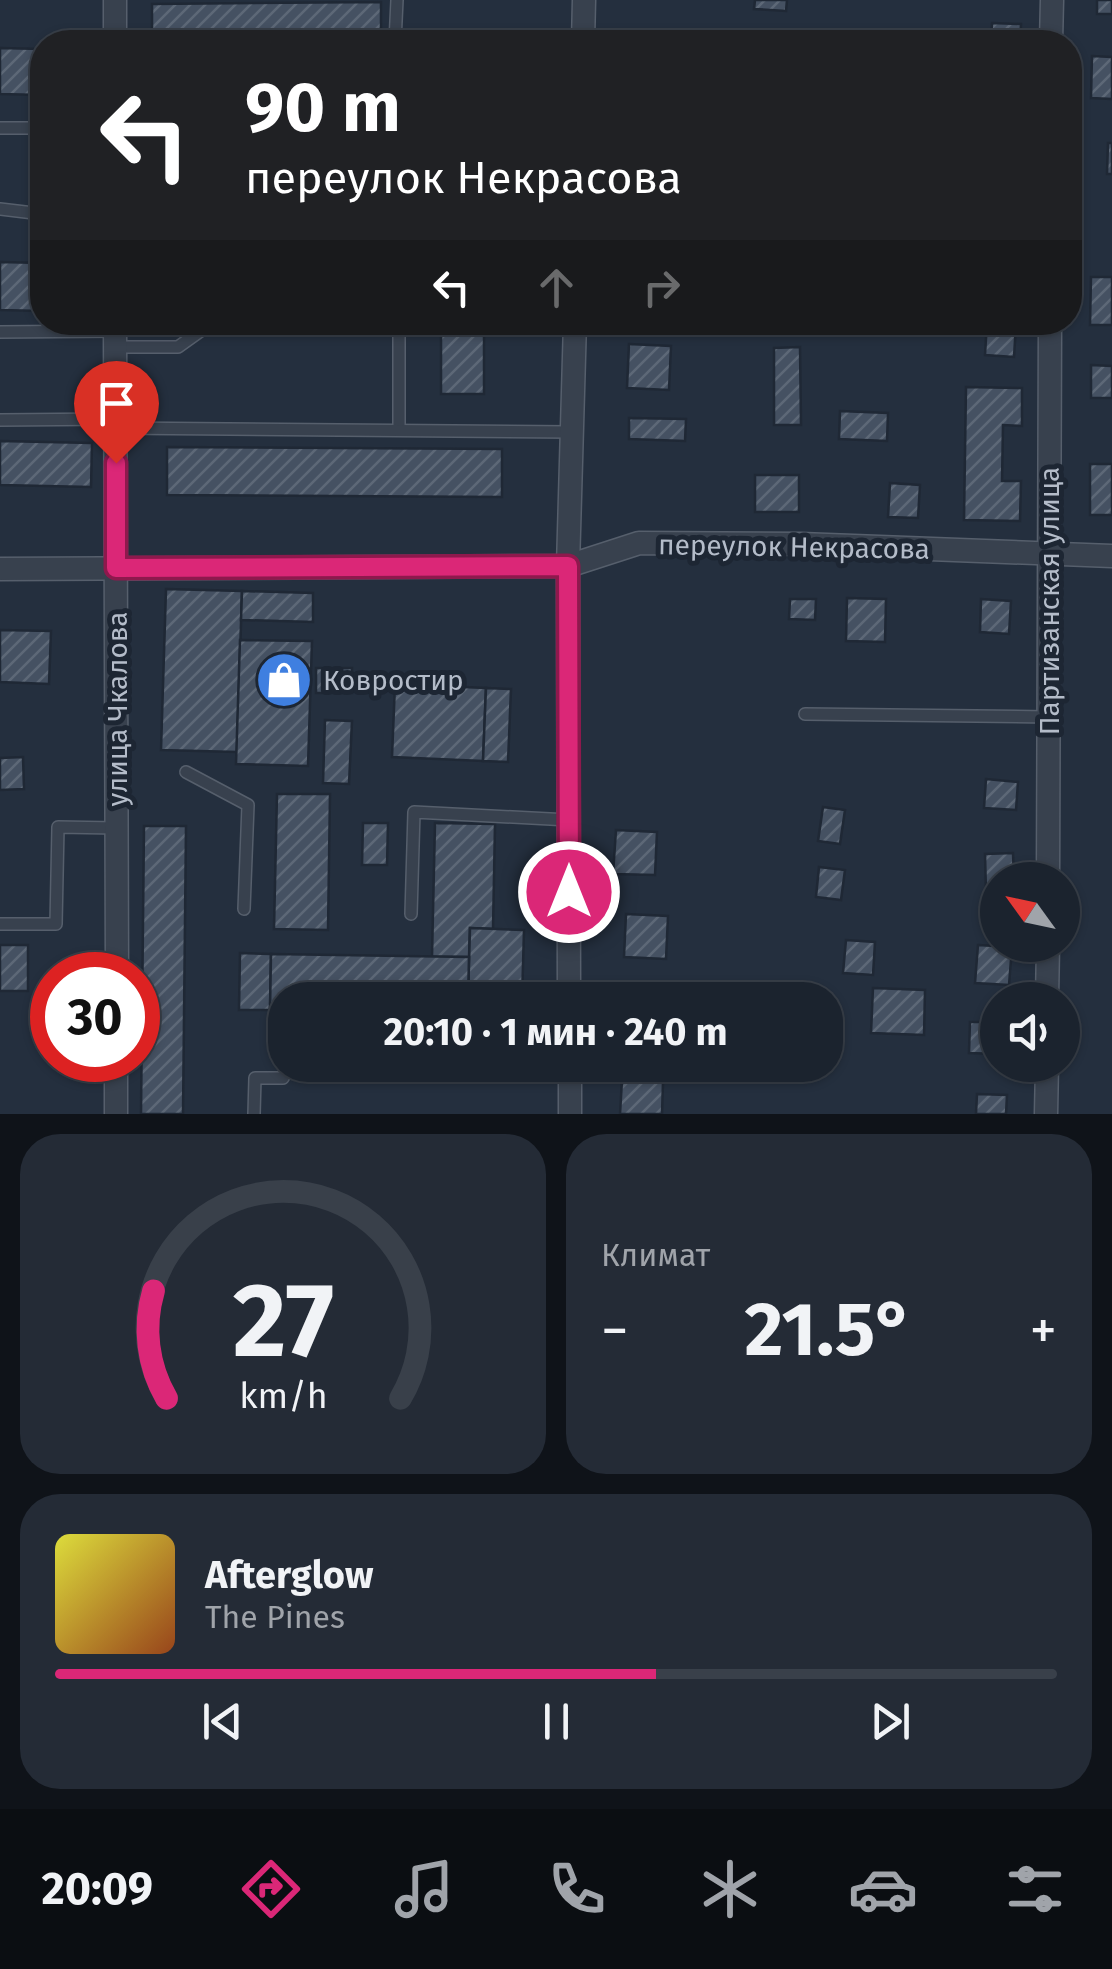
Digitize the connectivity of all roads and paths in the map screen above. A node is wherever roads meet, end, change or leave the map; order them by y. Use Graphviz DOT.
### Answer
graph roads {
  1 [pos="115,0"];
  2 [pos="397,0"];
  3 [pos="584,0"];
  4 [pos="1052,0"];
  5 [pos="115,30"];
  6 [pos="396,30"];
  7 [pos="583,30"];
  8 [pos="1051,30"];
  9 [pos="0,128"];
  10 [pos="30,128"];
  11 [pos="0,209"];
  12 [pos="30,213"];
  13 [pos="0,332"];
  14 [pos="30,333"];
  15 [pos="115,335"];
  16 [pos="120,335"];
  17 [pos="195,335"];
  18 [pos="399,335"];
  19 [pos="575,335"];
  20 [pos="1050,335"];
  21 [pos="0,420"];
  22 [pos="116,424"];
  23 [pos="399,430"];
  24 [pos="572,432"];
  25 [pos="1048,554"];
  26 [pos="1112,556"];
  27 [pos="568,566"];
  28 [pos="116,568"];
  29 [pos="0,569"];
  30 [pos="804,714"];
  31 [pos="1050,717"];
  32 [pos="186,772"];
  33 [pos="569,820"];
  34 [pos="117,828"];
  35 [pos="1048,862"];
  36 [pos="244,909"];
  37 [pos="411,914"];
  38 [pos="0,924"];
  39 [pos="116,952"];
  40 [pos="570,982"];
  41 [pos="268,1078"];
  42 [pos="116,1082"];
  43 [pos="570,1082"];
  44 [pos="1047,1082"];
  45 [pos="116,1114"];
  46 [pos="254,1114"];
  47 [pos="570,1114"];
  48 [pos="1046,1114"];
  1 -- 5 [label="street"];
  2 -- 6 [label="lane"];
  3 -- 7 [label="street"];
  4 -- 8 [label="street"];
  9 -- 10 [label="lane"];
  11 -- 12 [label="lane"];
  13 -- 14 [label="lane"];
  15 -- 22 [label="street, улица Чкалова"];
  16 -- 17 [label="lane"];
  18 -- 23 [label="lane"];
  19 -- 24 [label="street"];
  20 -- 25 [label="street, Партизанская улица"];
  21 -- 22 [label="lane"];
  22 -- 23 [label="lane"];
  22 -- 28 [label="street, улица Чкалова"];
  23 -- 24 [label="lane"];
  24 -- 27 [label="street"];
  25 -- 26 [label="street, переулок Некрасова"];
  25 -- 27 [label="street, переулок Некрасова"];
  25 -- 31 [label="street, Партизанская улица"];
  27 -- 28 [label="street, переулок Некрасова"];
  27 -- 33 [label="street"];
  28 -- 29 [label="street, переулок Некрасова"];
  28 -- 34 [label="street, улица Чкалова"];
  30 -- 31 [label="lane"];
  31 -- 35 [label="street, Партизанская улица"];
  32 -- 36 [label="lane"];
  33 -- 37 [label="lane"];
  33 -- 40 [label="street"];
  34 -- 38 [label="lane"];
  34 -- 39 [label="street, улица Чкалова"];
  41 -- 46 [label="lane"];
  42 -- 45 [label="street"];
  43 -- 47 [label="street"];
  44 -- 48 [label="street"];
}
